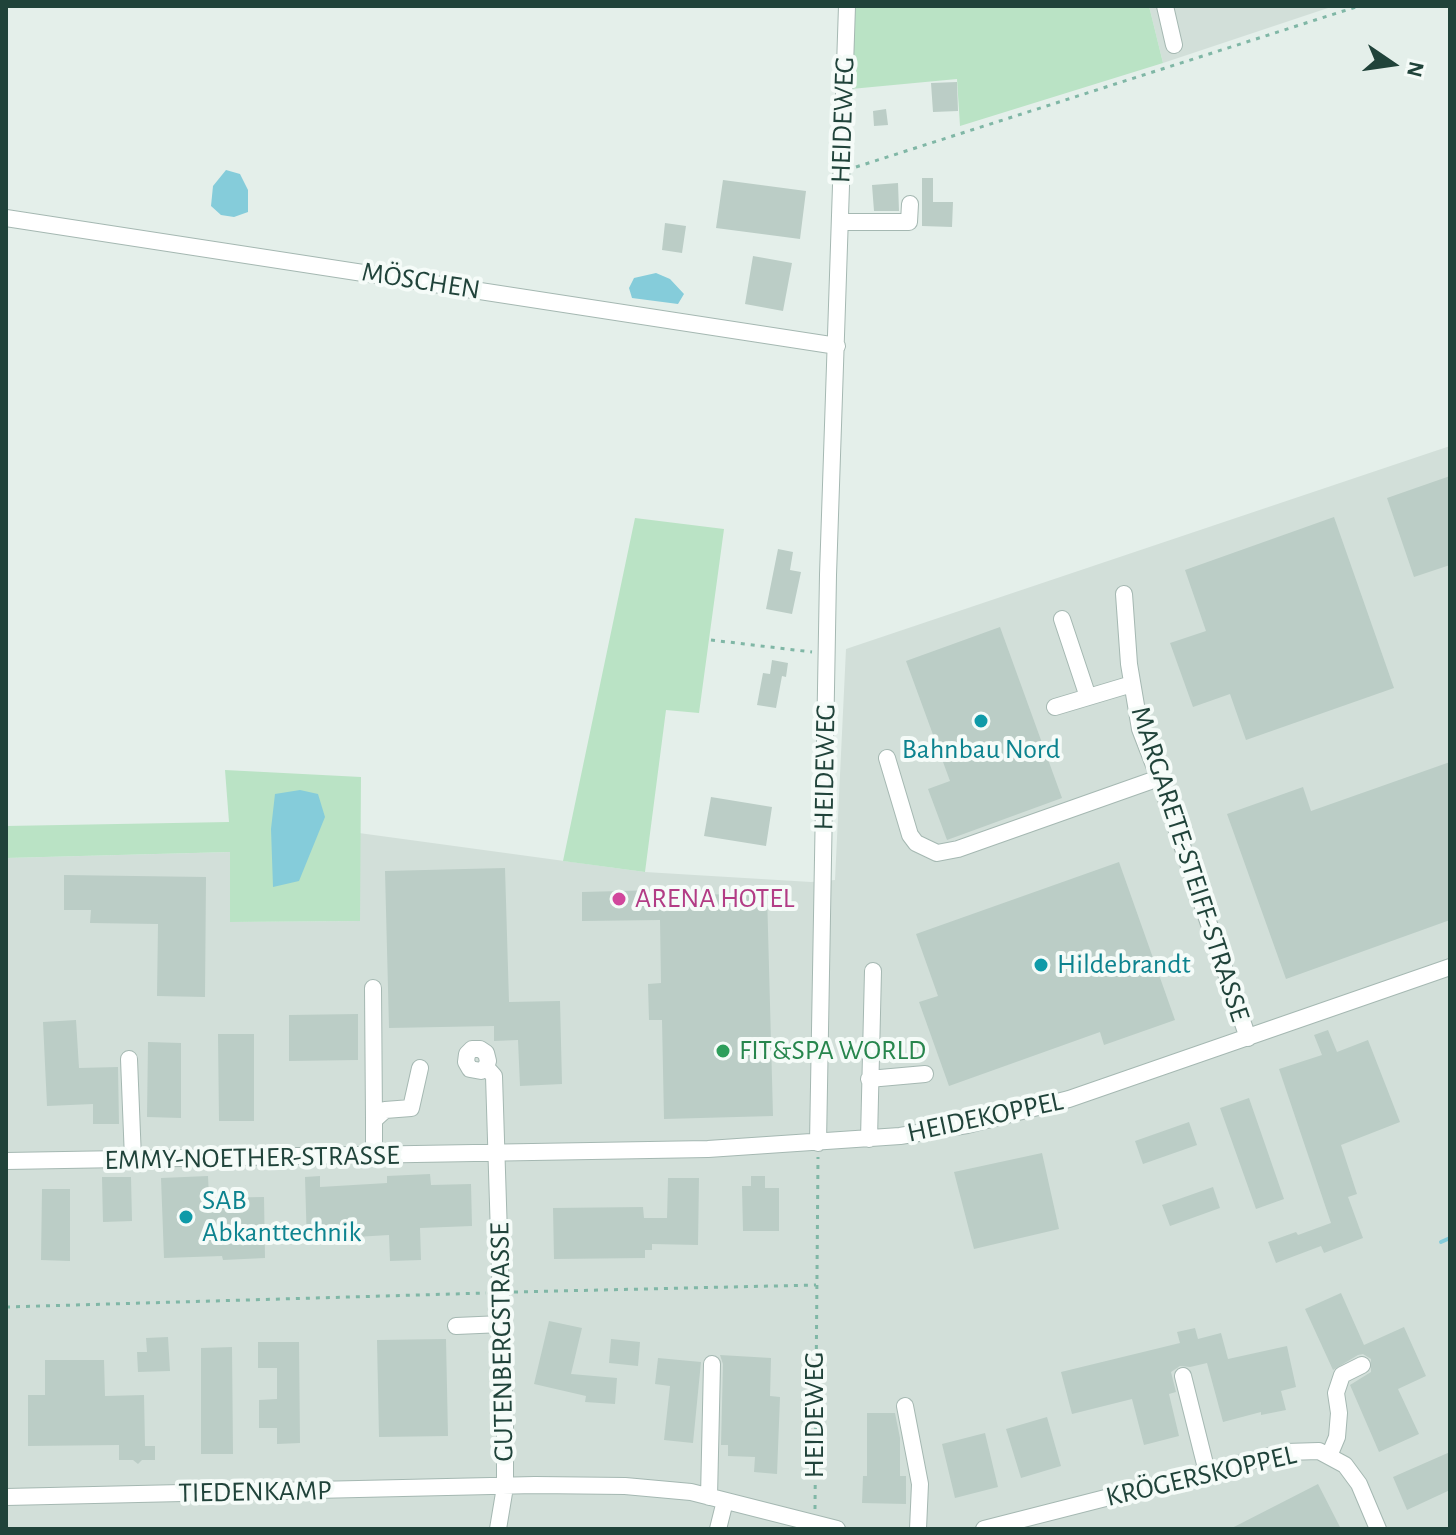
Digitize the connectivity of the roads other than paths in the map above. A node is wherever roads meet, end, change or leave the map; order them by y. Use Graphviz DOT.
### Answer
graph roads {
  1 [pos="847,6"];
  2 [pos="1165,6"];
  3 [pos="1174,45"];
  4 [pos="910,204"];
  5 [pos="6,218"];
  6 [pos="840,222"];
  7 [pos="837,346"];
  8 [pos="1124,594"];
  9 [pos="1062,619"];
  10 [pos="1132,684"];
  11 [pos="1088,697"];
  12 [pos="1055,707"];
  13 [pos="887,758"];
  14 [pos="1159,778"];
  15 [pos="1450,967"];
  16 [pos="873,971"];
  17 [pos="373,988"];
  18 [pos="1248,1038"];
  19 [pos="129,1059"];
  20 [pos="486,1067"];
  21 [pos="420,1068"];
  22 [pos="925,1074"];
  23 [pos="869,1079"];
  24 [pos="374,1120"];
  25 [pos="869,1139"];
  26 [pos="818,1143"];
  27 [pos="499,1154"];
  28 [pos="374,1156"];
  29 [pos="133,1159"];
  30 [pos="6,1161"];
  31 [pos="502,1324"];
  32 [pos="456,1326"];
  33 [pos="712,1364"];
  34 [pos="1362,1365"];
  35 [pos="1183,1376"];
  36 [pos="905,1406"];
  37 [pos="1329,1456"];
  38 [pos="1207,1472"];
  39 [pos="505,1487"];
  40 [pos="6,1497"];
  41 [pos="717,1499"];
  42 [pos="1029,1524"];
  43 [pos="498,1529"];
  44 [pos="718,1529"];
  45 [pos="837,1529"];
  46 [pos="918,1529"];
  47 [pos="984,1529"];
  48 [pos="1378,1529"];
  1 -- 6 [label="street, HEIDEWEG"];
  2 -- 3 [label="street"];
  4 -- 6 [label="street"];
  5 -- 7 [label="street, MÖSCHEN"];
  6 -- 7 [label="street, HEIDEWEG"];
  7 -- 26 [label="street, HEIDEWEG"];
  8 -- 10 [label="street, MARGARETE-STEIFF-STRASSE"];
  9 -- 11 [label="street"];
  10 -- 11 [label="street"];
  10 -- 14 [label="street, MARGARETE-STEIFF-STRASSE"];
  11 -- 12 [label="street"];
  13 -- 14 [label="street"];
  14 -- 18 [label="street, MARGARETE-STEIFF-STRASSE"];
  15 -- 18 [label="street, HEIDEKOPPEL"];
  16 -- 23 [label="street"];
  17 -- 24 [label="street"];
  18 -- 25 [label="street, HEIDEKOPPEL"];
  19 -- 29 [label="street"];
  20 -- 27 [label="street, GUTENBERGSTRASSE"];
  21 -- 24 [label="street"];
  22 -- 23 [label="street"];
  23 -- 25 [label="street"];
  24 -- 28 [label="street"];
  25 -- 26 [label="street, HEIDEKOPPEL"];
  26 -- 27 [label="street, HEIDEKOPPEL"];
  27 -- 28 [label="street, EMMY-NOETHER-STRASSE"];
  27 -- 31 [label="street, GUTENBERGSTRASSE"];
  28 -- 29 [label="street, EMMY-NOETHER-STRASSE"];
  29 -- 30 [label="street, EMMY-NOETHER-STRASSE"];
  31 -- 32 [label="street"];
  31 -- 39 [label="street, GUTENBERGSTRASSE"];
  33 -- 41 [label="street"];
  34 -- 37 [label="street"];
  35 -- 38 [label="street"];
  36 -- 46 [label="street"];
  37 -- 38 [label="street, KRÖGERSKOPPEL"];
  37 -- 48 [label="street, KRÖGERSKOPPEL"];
  38 -- 42 [label="street, KRÖGERSKOPPEL"];
  39 -- 40 [label="street, TIEDENKAMP"];
  39 -- 41 [label="street"];
  39 -- 43 [label="street, GUTENBERGSTRASSE"];
  41 -- 44 [label="street"];
  41 -- 45 [label="street"];
  42 -- 47 [label="street, KRÖGERSKOPPEL"];
}
